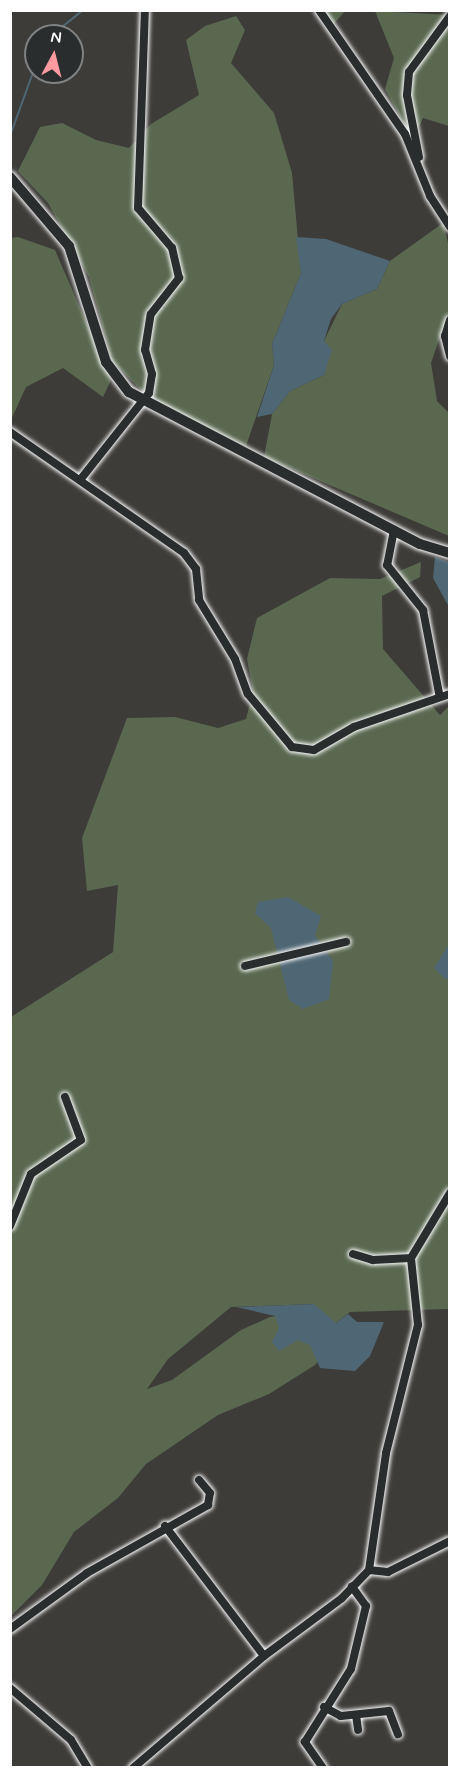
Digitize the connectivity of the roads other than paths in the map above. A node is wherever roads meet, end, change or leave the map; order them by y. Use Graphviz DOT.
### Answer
graph roads {
  1 [pos="145,10"];
  2 [pos="319,10"];
  3 [pos="450,16"];
  4 [pos="419,168"];
  5 [pos="10,177"];
  6 [pos="450,227"];
  7 [pos="450,320"];
  8 [pos="450,356"];
  9 [pos="143,403"];
  10 [pos="10,432"];
  11 [pos="80,480"];
  12 [pos="394,530"];
  13 [pos="450,553"];
  14 [pos="439,693"];
  15 [pos="450,694"];
  16 [pos="346,942"];
  17 [pos="245,966"];
  18 [pos="65,1097"];
  19 [pos="450,1193"];
  20 [pos="10,1226"];
  21 [pos="353,1254"];
  22 [pos="411,1258"];
  23 [pos="199,1480"];
  24 [pos="165,1526"];
  25 [pos="450,1541"];
  26 [pos="369,1570"];
  27 [pos="352,1587"];
  28 [pos="10,1629"];
  29 [pos="264,1656"];
  30 [pos="10,1688"];
  31 [pos="324,1707"];
  32 [pos="356,1714"];
  33 [pos="358,1730"];
  34 [pos="398,1734"];
  35 [pos="88,1767"];
  36 [pos="133,1767"];
  37 [pos="323,1767"];
  1 -- 9 [label="street"];
  2 -- 4 [label="street"];
  3 -- 4 [label="street"];
  4 -- 6 [label="street"];
  5 -- 9 [label="street"];
  7 -- 8 [label="street"];
  9 -- 11 [label="street"];
  9 -- 12 [label="street"];
  10 -- 11 [label="street"];
  11 -- 14 [label="street"];
  12 -- 13 [label="street"];
  12 -- 14 [label="street"];
  14 -- 15 [label="street"];
  16 -- 17 [label="street"];
  18 -- 20 [label="street"];
  19 -- 22 [label="street"];
  21 -- 22 [label="street"];
  22 -- 26 [label="street"];
  23 -- 24 [label="street"];
  24 -- 28 [label="street"];
  24 -- 29 [label="street"];
  25 -- 26 [label="street"];
  26 -- 27 [label="street"];
  27 -- 29 [label="street"];
  27 -- 31 [label="street"];
  29 -- 36 [label="street"];
  30 -- 35 [label="street"];
  31 -- 32 [label="street"];
  31 -- 37 [label="street"];
  32 -- 33 [label="street"];
  32 -- 34 [label="street"];
}
